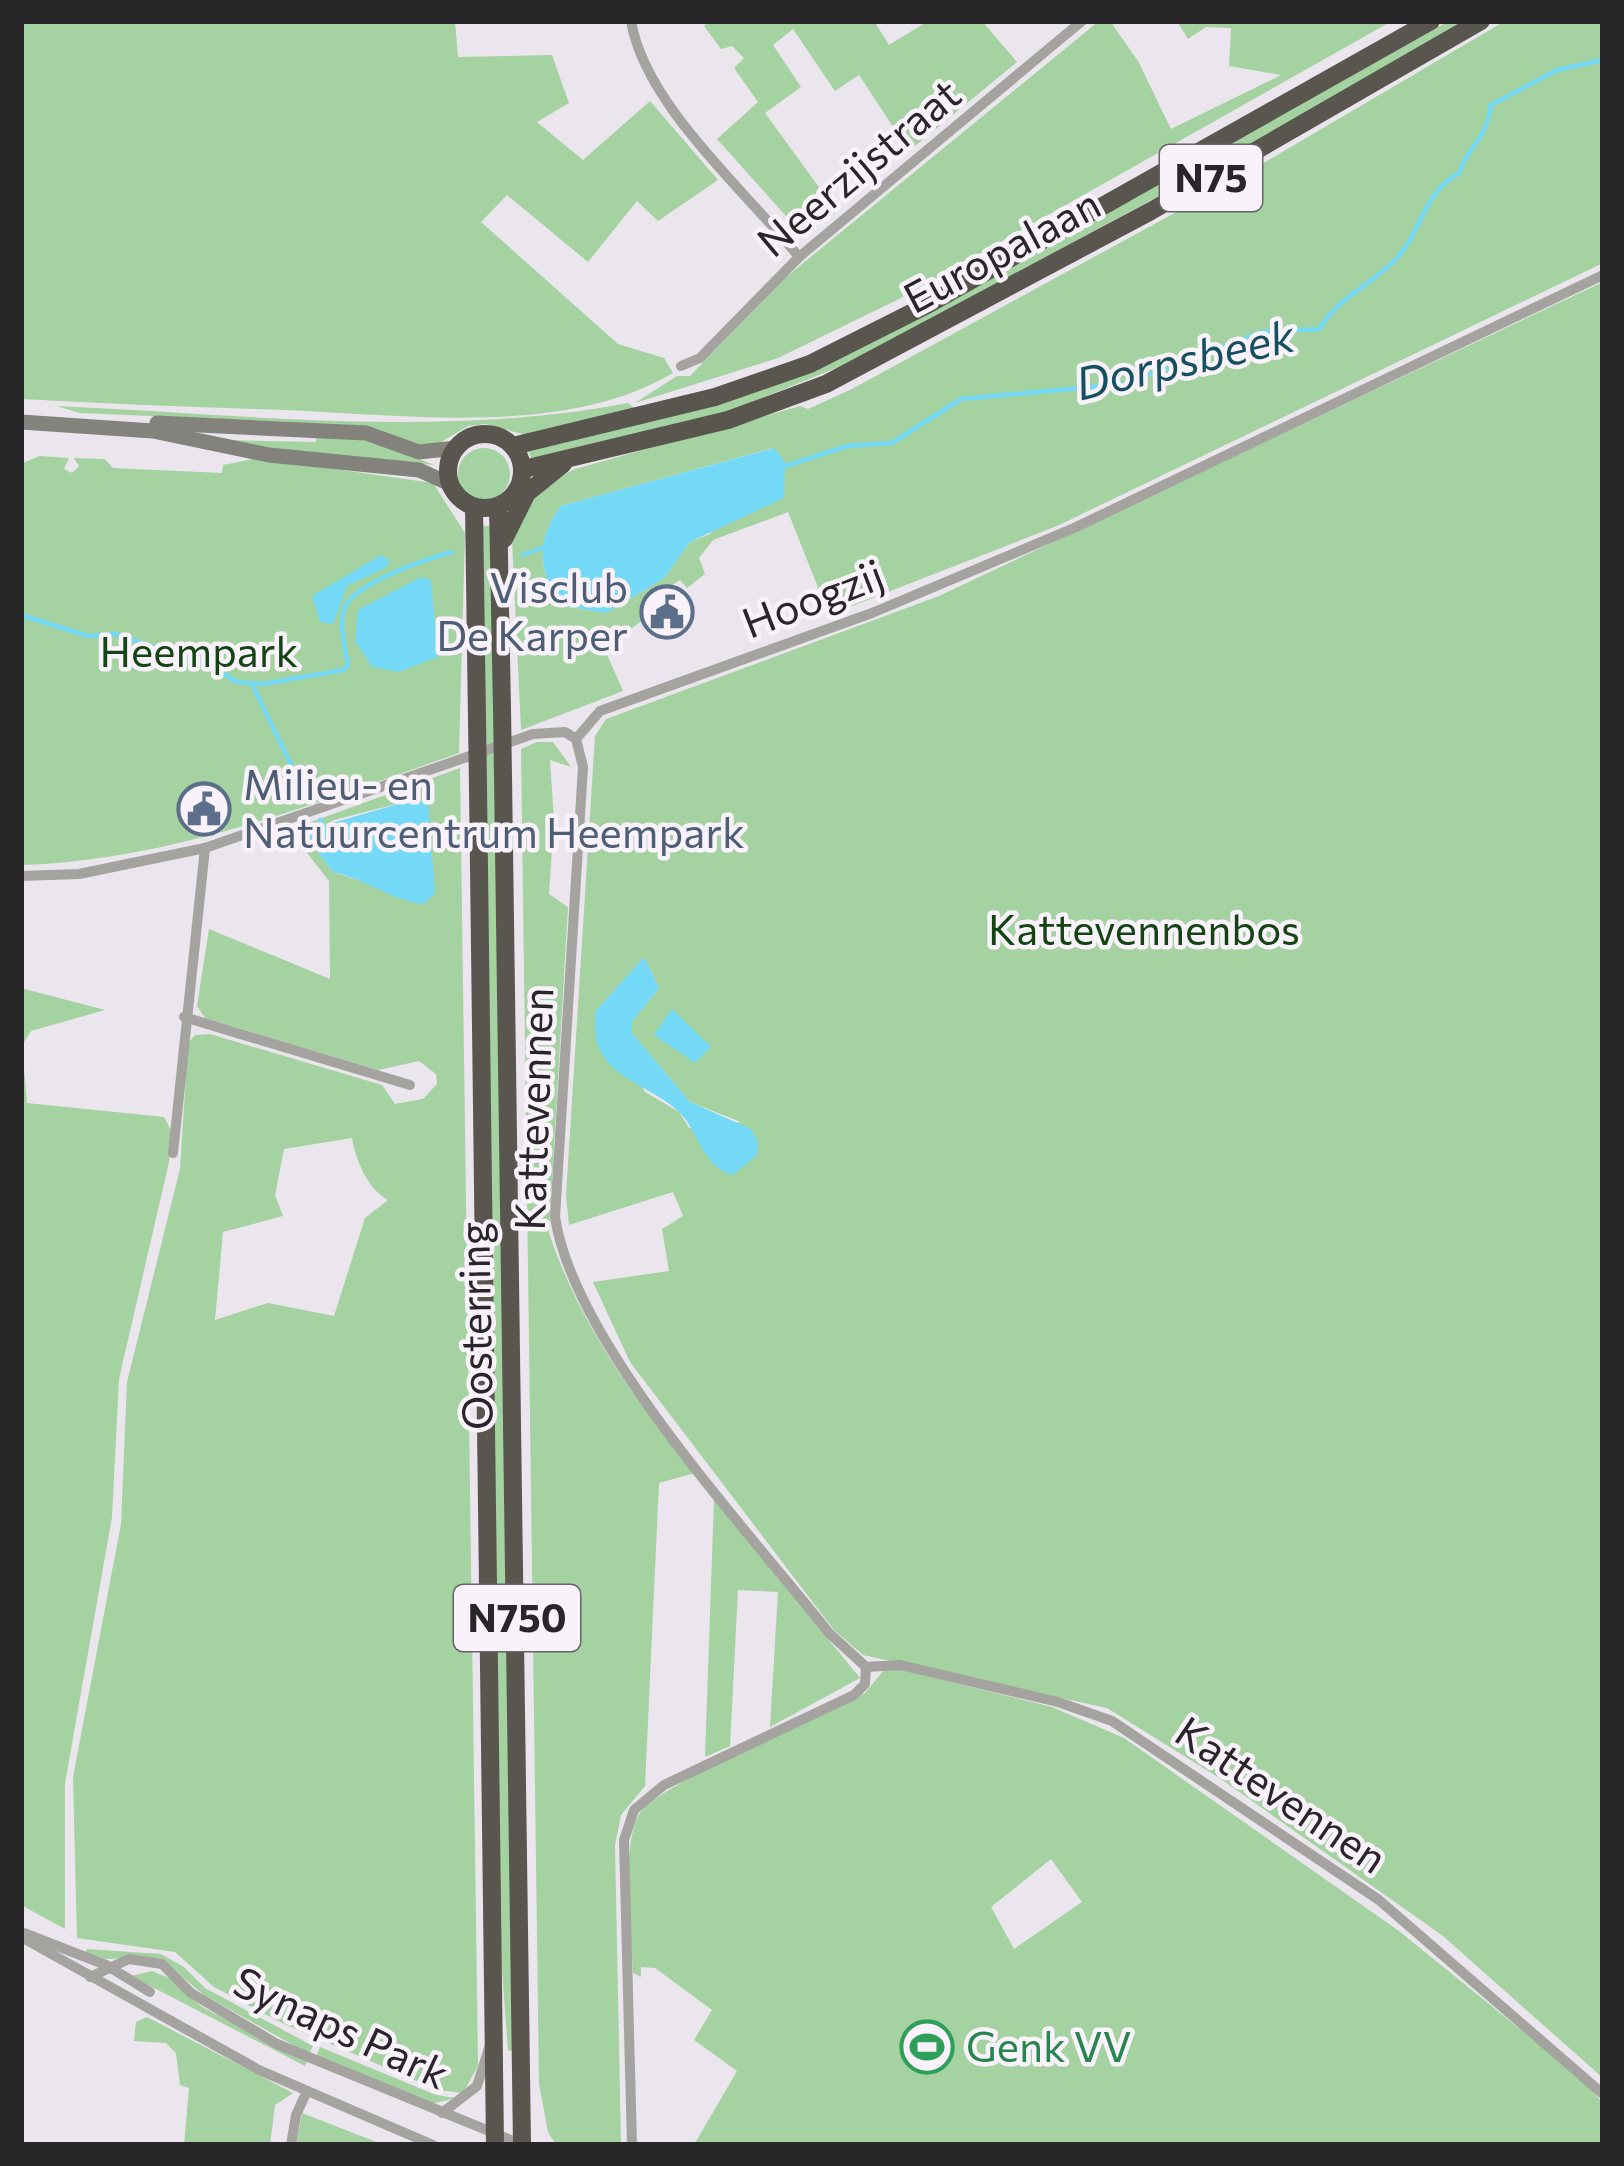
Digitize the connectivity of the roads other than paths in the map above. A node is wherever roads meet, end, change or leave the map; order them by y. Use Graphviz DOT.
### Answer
graph roads {
  1 [pos="631,21"];
  2 [pos="1082,21"];
  3 [pos="1431,21"];
  4 [pos="1481,21"];
  5 [pos="799,257"];
  6 [pos="1603,275"];
  7 [pos="681,366"];
  8 [pos="21,422"];
  9 [pos="101,425"];
  10 [pos="512,446"];
  11 [pos="455,448"];
  12 [pos="577,455"];
  13 [pos="524,469"];
  14 [pos="450,484"];
  15 [pos="498,506"];
  16 [pos="474,507"];
  17 [pos="500,573"];
  18 [pos="576,739"];
  19 [pos="205,848"];
  20 [pos="21,876"];
  21 [pos="184,1018"];
  22 [pos="410,1085"];
  23 [pos="173,1153"];
  24 [pos="866,1667"];
  25 [pos="21,1935"];
  26 [pos="106,1965"];
  27 [pos="168,1969"];
  28 [pos="122,1974"];
  29 [pos="90,1977"];
  30 [pos="111,1988"];
  31 [pos="150,1992"];
  32 [pos="493,2039"];
  33 [pos="308,2091"];
  34 [pos="1603,2094"];
  35 [pos="442,2113"];
  36 [pos="392,2128"];
  37 [pos="495,2139"];
  38 [pos="291,2145"];
  39 [pos="412,2145"];
  40 [pos="434,2145"];
  41 [pos="522,2145"];
  42 [pos="632,2145"];
  1 -- 5 [label="street"];
  2 -- 5 [label="street, Neerzijstraat"];
  3 -- 10 [label="highway, Europalaan / N75"];
  4 -- 12 [label="highway, Europalaan / N75"];
  5 -- 7 [label="street, Neerzijstraat"];
  6 -- 18 [label="street, Hoogzij"];
  8 -- 9 [label="main road, Europalaan / N75"];
  9 -- 11 [label="main road, Europalaan / N75"];
  9 -- 14 [label="main road, Europalaan / N75"];
  10 -- 11 [label="highway, Europalaan / N75"];
  10 -- 13 [label="highway"];
  11 -- 14 [label="highway"];
  12 -- 13 [label="highway, Europalaan / N75"];
  12 -- 17 [label="highway"];
  13 -- 15 [label="highway"];
  14 -- 16 [label="highway, Europalaan / N75"];
  15 -- 16 [label="highway"];
  15 -- 17 [label="highway, Oosterring / N750"];
  16 -- 32 [label="highway, Oosterring / N750, bridge"];
  17 -- 41 [label="highway, Oosterring / N750, bridge"];
  18 -- 19 [label="street"];
  18 -- 24 [label="street, Kattevennen"];
  19 -- 20 [label="street"];
  19 -- 21 [label="street"];
  21 -- 22 [label="street"];
  21 -- 23 [label="street"];
  24 -- 34 [label="street, Kattevennen"];
  24 -- 42 [label="street"];
  25 -- 26 [label="street"];
  25 -- 29 [label="street"];
  26 -- 27 [label="street"];
  26 -- 28 [label="street"];
  26 -- 29 [label="street"];
  27 -- 28 [label="street"];
  27 -- 35 [label="street, Synaps Park"];
  28 -- 30 [label="street"];
  28 -- 31 [label="street"];
  29 -- 30 [label="street"];
  30 -- 33 [label="street, Synaps Park"];
  32 -- 35 [label="street, Oosterring"];
  32 -- 37 [label="highway, Oosterring / N750"];
  33 -- 36 [label="street, Synaps Park"];
  33 -- 38 [label="street, Synaps Park"];
  35 -- 37 [label="street, Synaps Park"];
  36 -- 39 [label="street, Synaps Park"];
  36 -- 40 [label="street, Synaps Park"];
  37 -- 41 [label="street, Synaps Park"];
}
